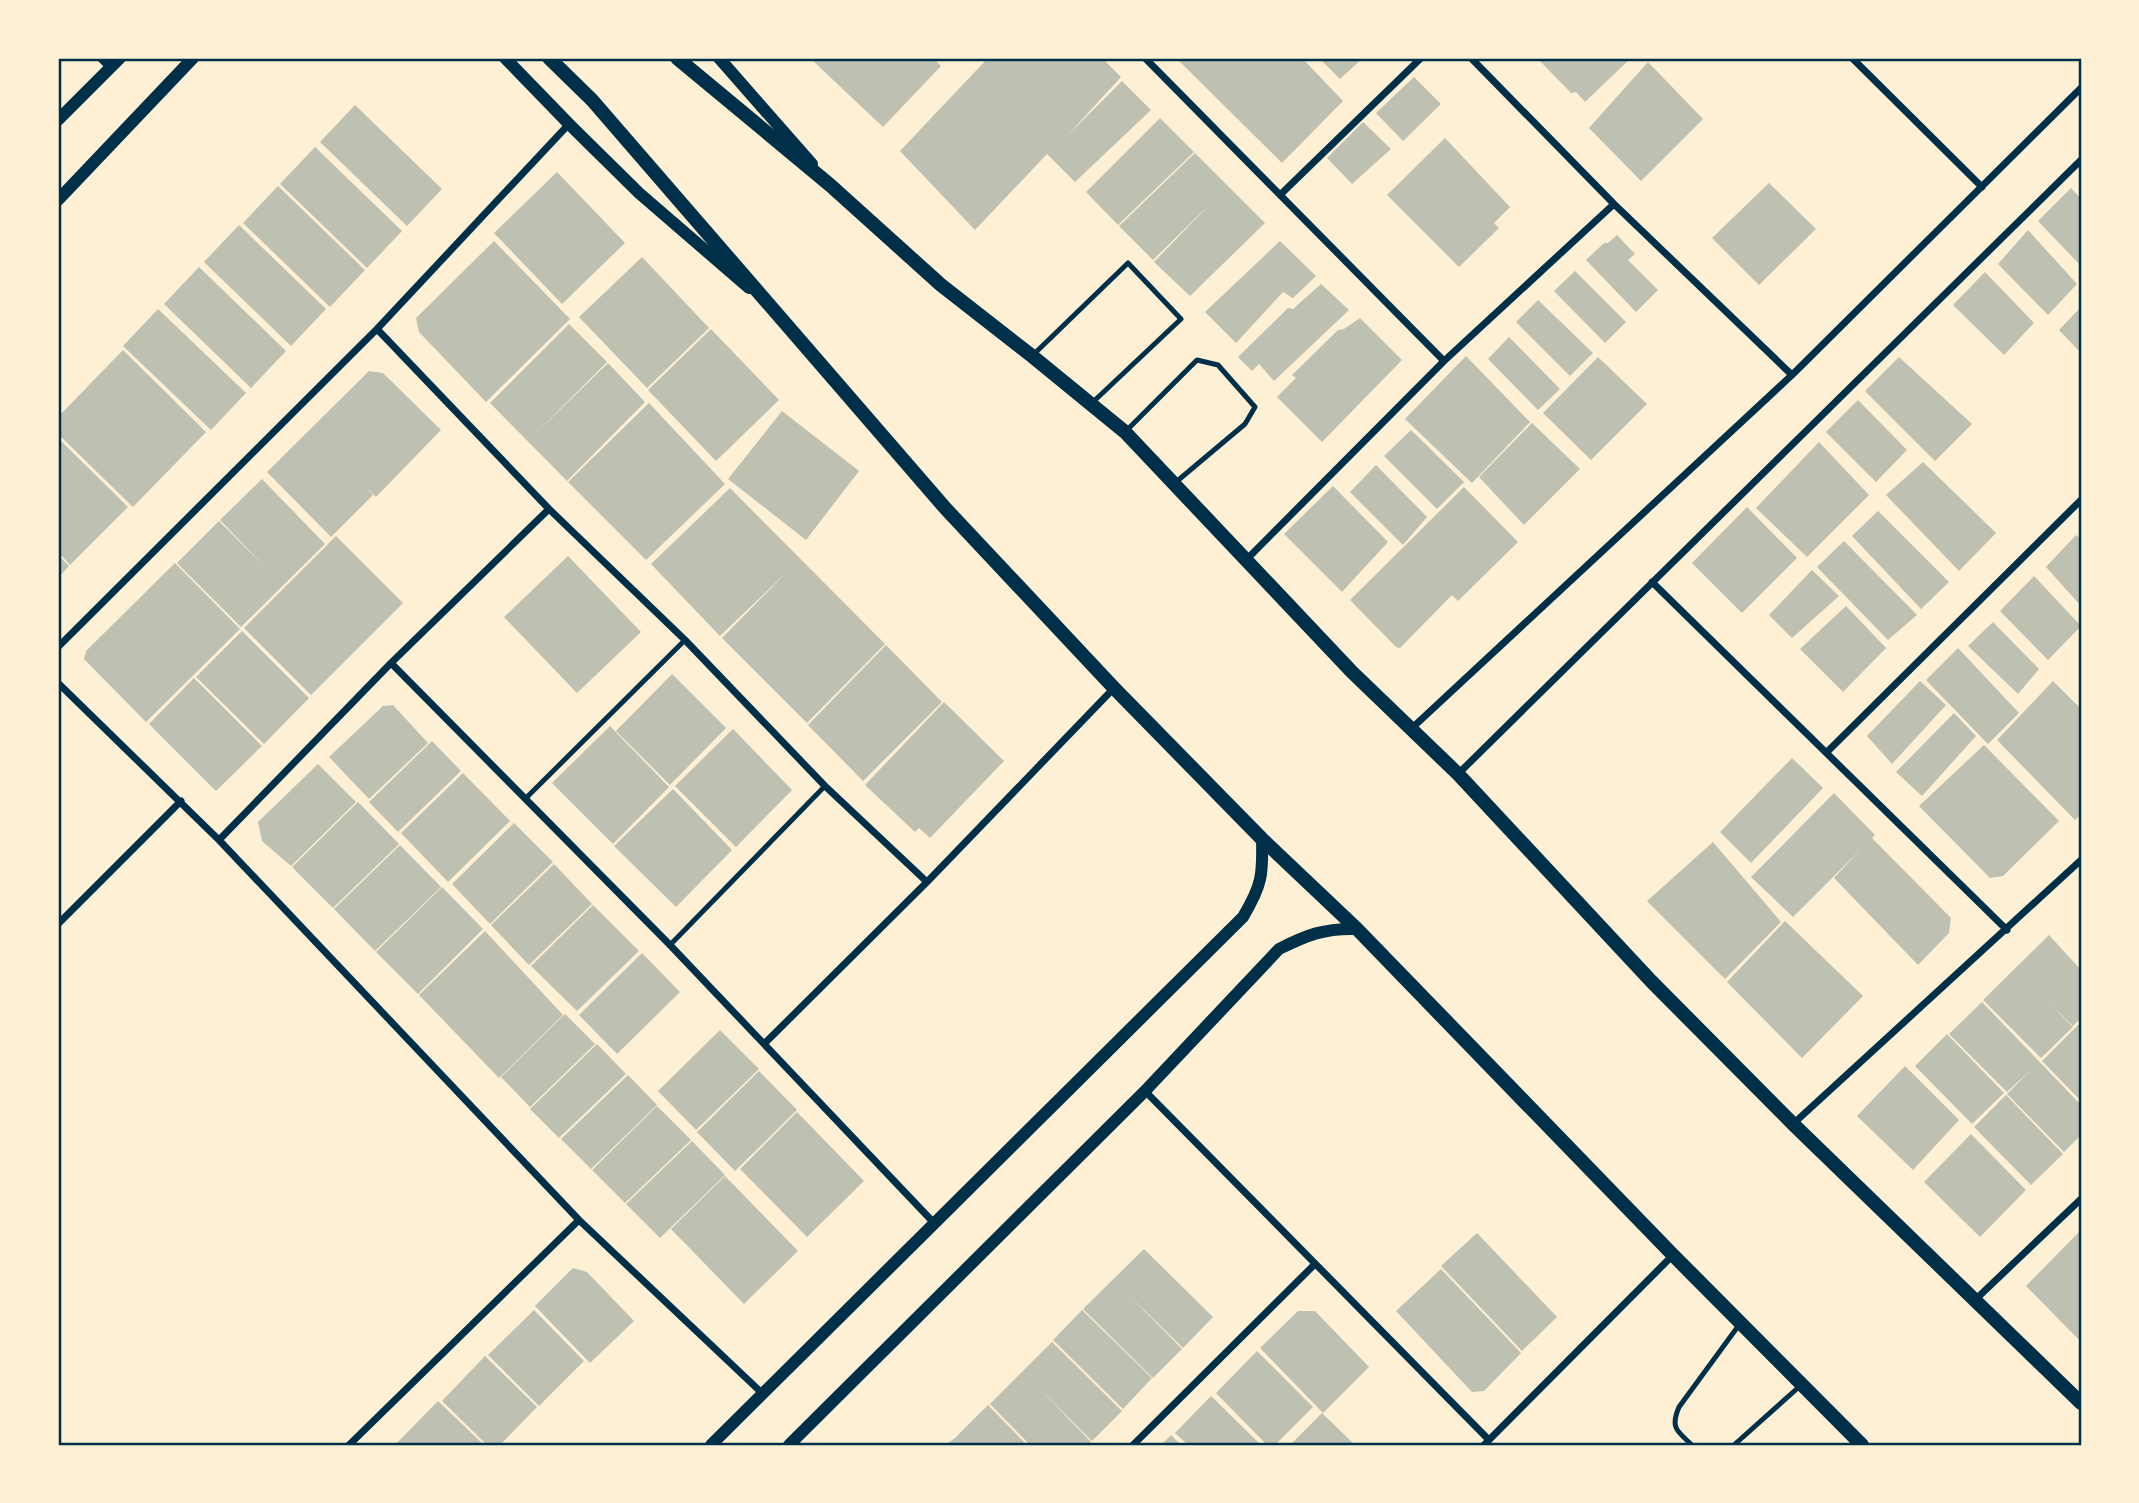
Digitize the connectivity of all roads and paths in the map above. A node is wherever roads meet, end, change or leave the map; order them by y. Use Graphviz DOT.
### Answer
graph roads {
  1 [pos="100,58"];
  2 [pos="120,58"];
  3 [pos="194,58"];
  4 [pos="505,58"];
  5 [pos="549,58"];
  6 [pos="677,58"];
  7 [pos="719,58"];
  8 [pos="1144,58"];
  9 [pos="1421,58"];
  10 [pos="1471,58"];
  11 [pos="1852,58"];
  12 [pos="110,68"];
  13 [pos="2081,88"];
  14 [pos="58,120"];
  15 [pos="569,124"];
  16 [pos="2081,160"];
  17 [pos="830,185"];
  18 [pos="1982,187"];
  19 [pos="1280,195"];
  20 [pos="58,200"];
  21 [pos="1614,204"];
  22 [pos="777,313"];
  23 [pos="377,329"];
  24 [pos="1032,356"];
  25 [pos="1444,361"];
  26 [pos="1792,375"];
  27 [pos="1091,404"];
  28 [pos="1125,432"];
  29 [pos="1173,484"];
  30 [pos="2081,500"];
  31 [pos="549,509"];
  32 [pos="1247,559"];
  33 [pos="1652,582"];
  34 [pos="685,640"];
  35 [pos="58,647"];
  36 [pos="391,663"];
  37 [pos="58,683"];
  38 [pos="1114,688"];
  39 [pos="1412,729"];
  40 [pos="1827,752"];
  41 [pos="1458,774"];
  42 [pos="825,786"];
  43 [pos="525,799"];
  44 [pos="181,801"];
  45 [pos="1262,839"];
  46 [pos="219,840"];
  47 [pos="2081,860"];
  48 [pos="928,882"];
  49 [pos="58,924"];
  50 [pos="1357,929"];
  51 [pos="2007,930"];
  52 [pos="670,945"];
  53 [pos="764,1044"];
  54 [pos="1145,1091"];
  55 [pos="1793,1124"];
  56 [pos="2081,1199"];
  57 [pos="579,1220"];
  58 [pos="934,1224"];
  59 [pos="1672,1255"];
  60 [pos="1314,1265"];
  61 [pos="1975,1300"];
  62 [pos="1741,1323"];
  63 [pos="1802,1384"];
  64 [pos="763,1394"];
  65 [pos="2081,1403"];
  66 [pos="1486,1443"];
  67 [pos="349,1445"];
  68 [pos="711,1445"];
  69 [pos="789,1445"];
  70 [pos="1133,1445"];
  71 [pos="1692,1445"];
  72 [pos="1734,1445"];
  73 [pos="1863,1445"];
  1 -- 12 [label="street"];
  2 -- 12 [label="street"];
  3 -- 20 [label="street"];
  4 -- 15 [label="street"];
  5 -- 22 [label="main road"];
  6 -- 17 [label="main road"];
  7 -- 17 [label="street"];
  8 -- 19 [label="street"];
  9 -- 19 [label="street"];
  10 -- 21 [label="street"];
  11 -- 18 [label="street"];
  12 -- 14 [label="street"];
  13 -- 18 [label="street"];
  15 -- 22 [label="street"];
  15 -- 23 [label="street"];
  16 -- 33 [label="street"];
  17 -- 24 [label="main road"];
  18 -- 26 [label="street"];
  19 -- 25 [label="street"];
  21 -- 25 [label="street"];
  21 -- 26 [label="street"];
  22 -- 38 [label="main road"];
  23 -- 31 [label="street"];
  23 -- 35 [label="street"];
  24 -- 27 [label="main road"];
  24 -- 27 [label="lane"];
  25 -- 32 [label="street"];
  26 -- 39 [label="street"];
  27 -- 28 [label="main road"];
  28 -- 29 [label="main road"];
  28 -- 29 [label="lane"];
  29 -- 32 [label="main road"];
  30 -- 40 [label="street"];
  31 -- 34 [label="street"];
  31 -- 36 [label="street"];
  32 -- 39 [label="main road"];
  33 -- 40 [label="street"];
  33 -- 41 [label="street"];
  34 -- 42 [label="street"];
  34 -- 43 [label="lane"];
  36 -- 43 [label="street"];
  36 -- 46 [label="street"];
  37 -- 44 [label="street"];
  38 -- 45 [label="main road"];
  38 -- 48 [label="street"];
  39 -- 41 [label="main road"];
  40 -- 51 [label="street"];
  41 -- 55 [label="main road"];
  42 -- 48 [label="street"];
  42 -- 52 [label="lane"];
  43 -- 52 [label="street"];
  44 -- 46 [label="street"];
  44 -- 49 [label="street"];
  45 -- 50 [label="main road"];
  45 -- 58 [label="street"];
  46 -- 57 [label="street"];
  47 -- 51 [label="street"];
  48 -- 53 [label="street"];
  50 -- 54 [label="street"];
  50 -- 59 [label="main road"];
  51 -- 55 [label="street"];
  52 -- 53 [label="street"];
  53 -- 58 [label="street"];
  54 -- 60 [label="street"];
  54 -- 69 [label="street"];
  55 -- 61 [label="main road"];
  56 -- 61 [label="street"];
  57 -- 64 [label="street"];
  57 -- 67 [label="street"];
  58 -- 64 [label="street"];
  59 -- 62 [label="main road"];
  59 -- 66 [label="street"];
  60 -- 66 [label="street"];
  60 -- 70 [label="street"];
  61 -- 65 [label="main road"];
  62 -- 63 [label="main road"];
  62 -- 71 [label="lane"];
  63 -- 72 [label="lane"];
  63 -- 73 [label="main road"];
  64 -- 68 [label="street"];
}
